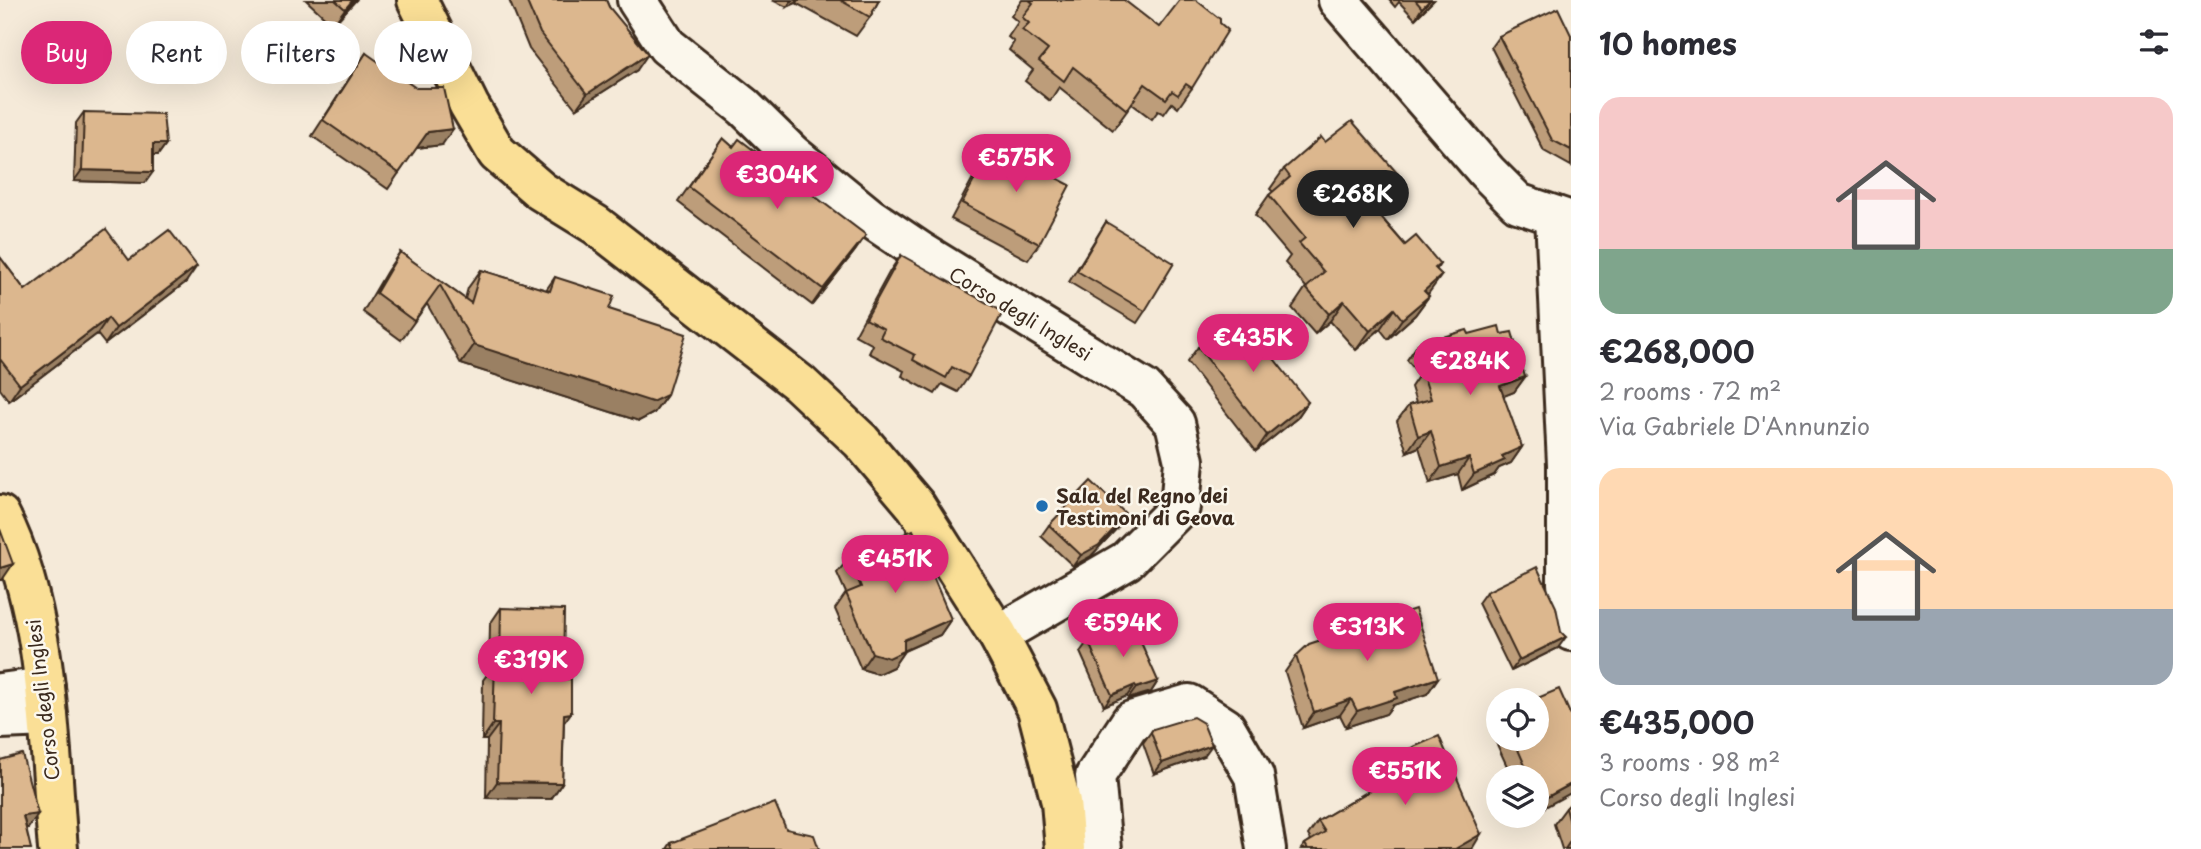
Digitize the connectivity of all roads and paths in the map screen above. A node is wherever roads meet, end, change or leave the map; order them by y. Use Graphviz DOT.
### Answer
graph roads {
  1 [pos="417,0"];
  2 [pos="637,0"];
  3 [pos="1338,0"];
  4 [pos="1563,219"];
  5 [pos="0,515"];
  6 [pos="1571,631"];
  7 [pos="998,635"];
  8 [pos="0,693"];
  9 [pos="46,702"];
  10 [pos="0,719"];
  11 [pos="58,849"];
  12 [pos="1065,849"];
  13 [pos="1102,849"];
  14 [pos="1266,849"];
  1 -- 7 [label="main road"];
  2 -- 7 [label="street, Corso degli Inglesi"];
  3 -- 4 [label="street"];
  4 -- 6 [label="street"];
  5 -- 9 [label="main road, Corso degli Inglesi"];
  7 -- 12 [label="main road"];
  8 -- 9 [label="street"];
  9 -- 10 [label="street"];
  9 -- 11 [label="main road, Corso degli Inglesi"];
  13 -- 14 [label="street"];
}
